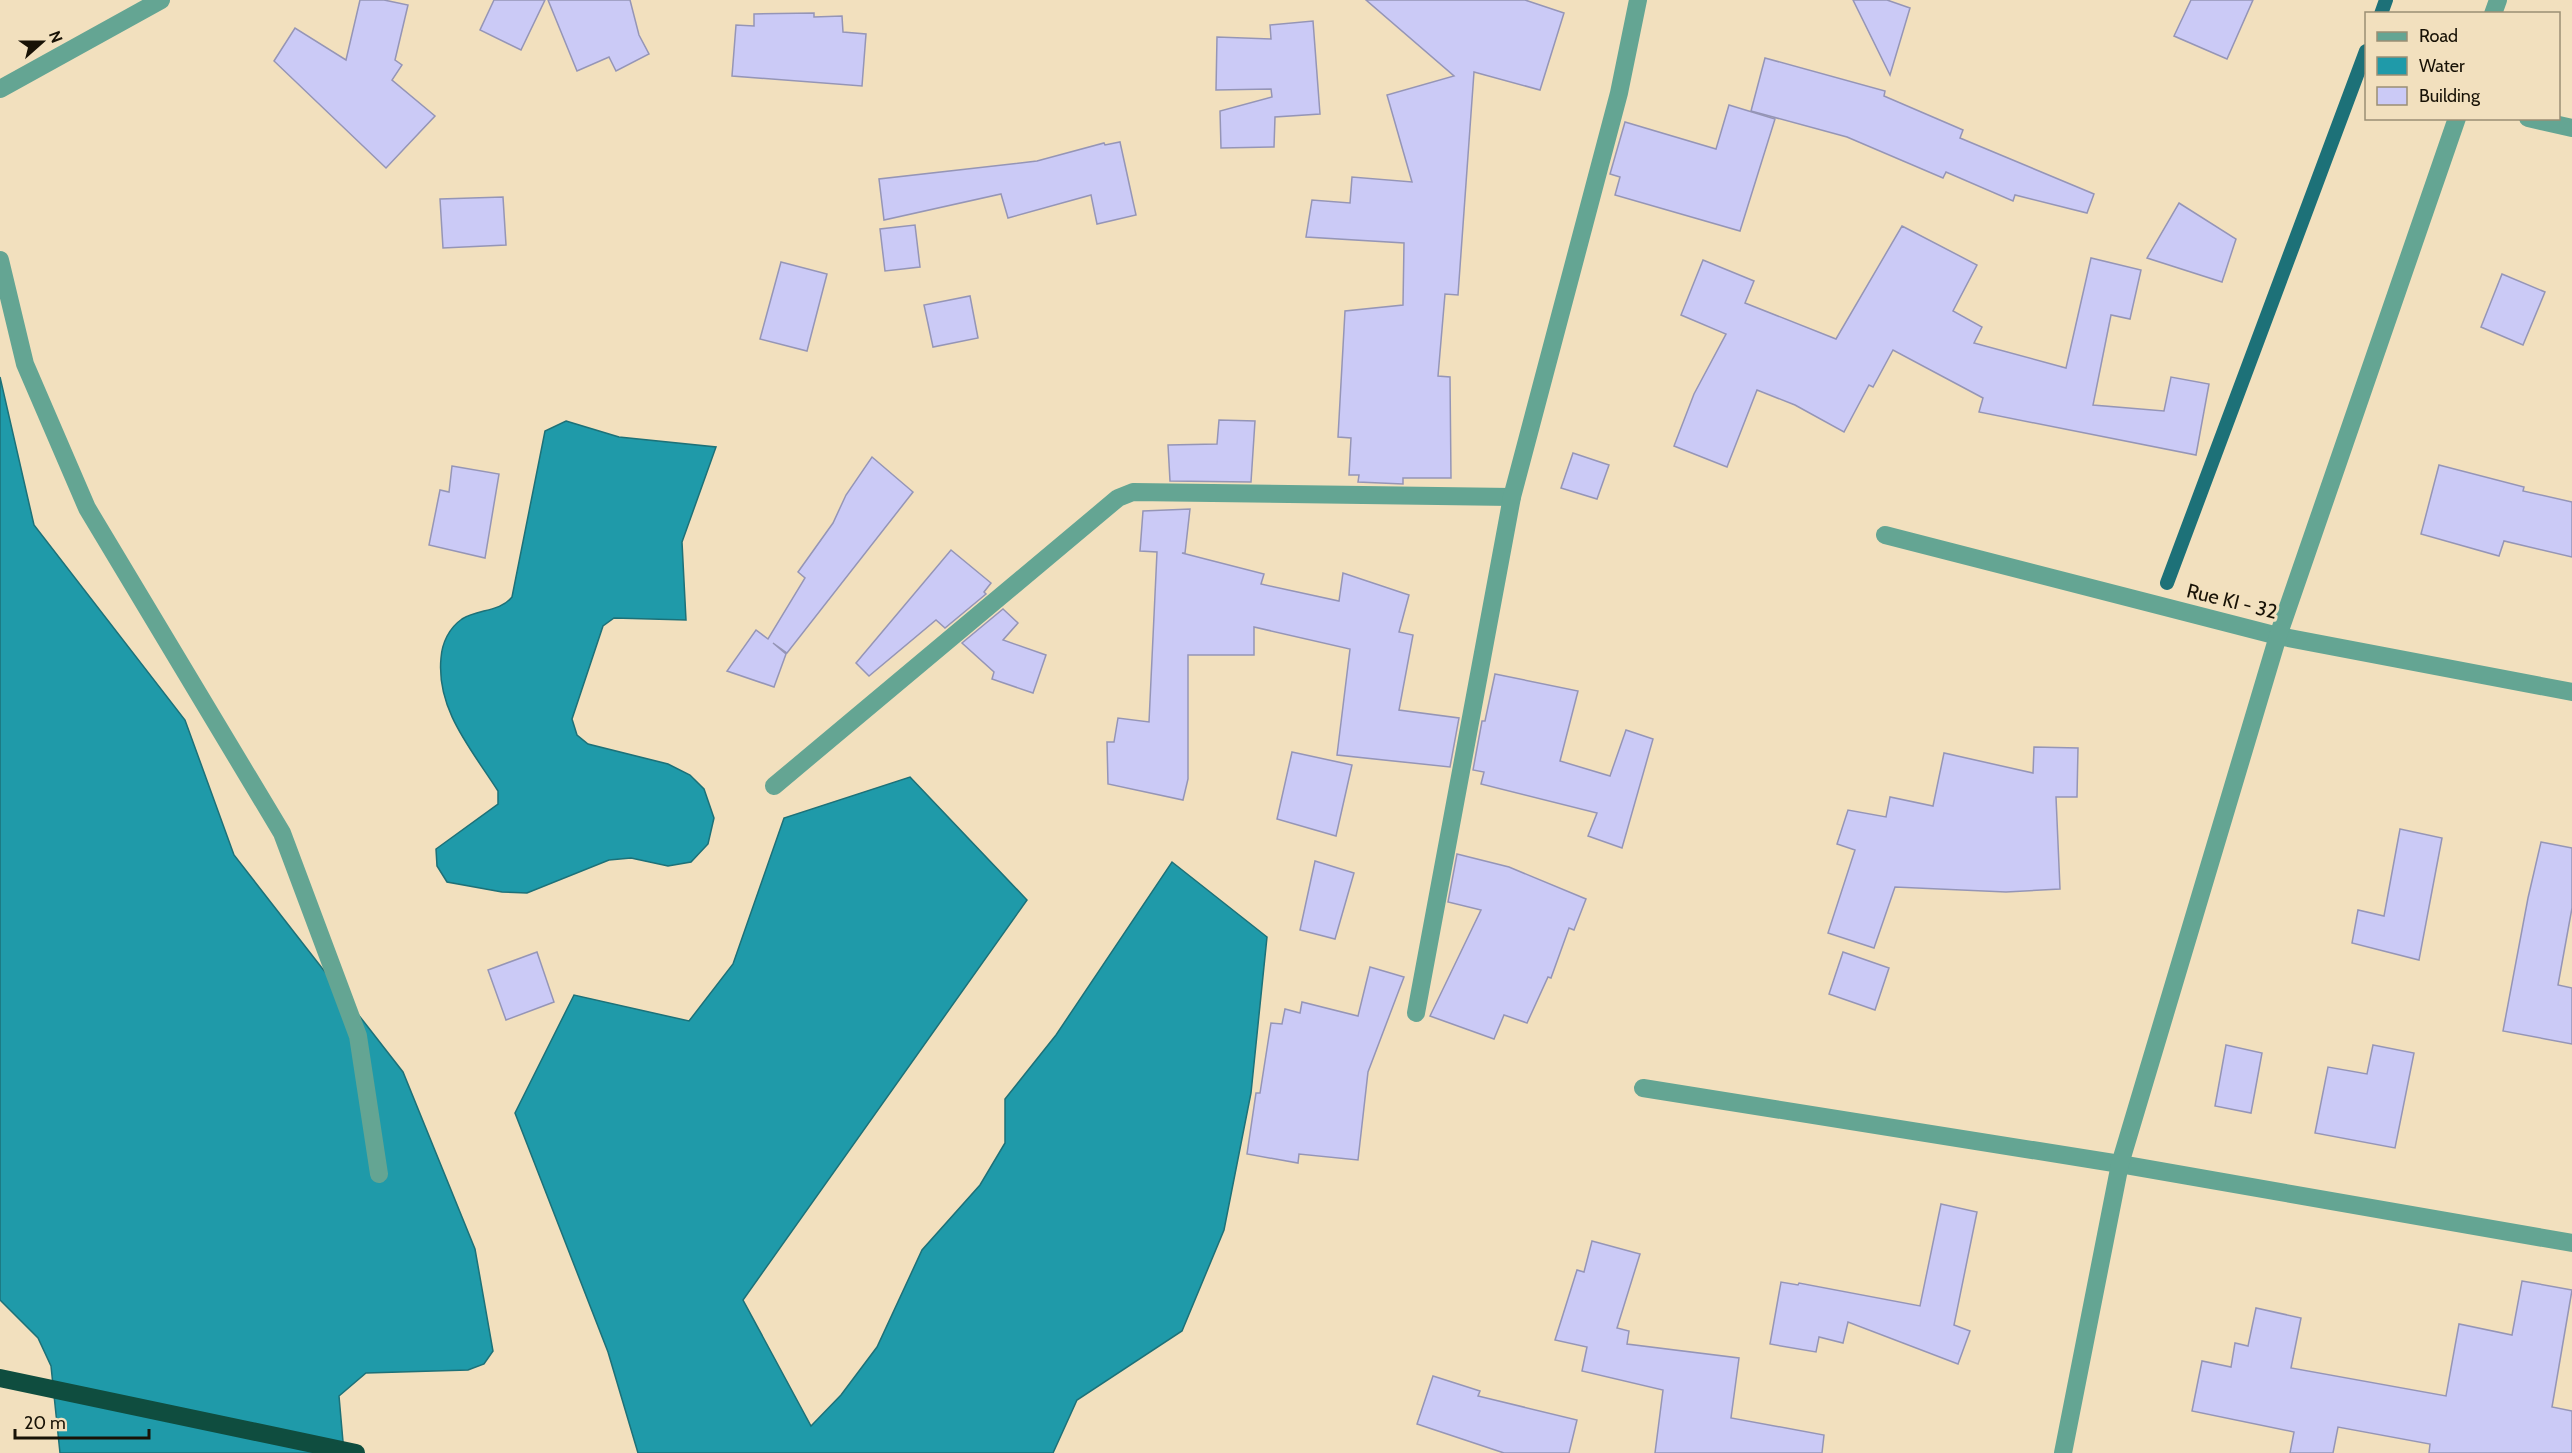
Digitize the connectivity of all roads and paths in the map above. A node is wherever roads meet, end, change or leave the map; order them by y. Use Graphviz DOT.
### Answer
graph roads {
  1 [pos="160,0"];
  2 [pos="1638,0"];
  3 [pos="0,89"];
  4 [pos="2456,120"];
  5 [pos="2537,120"];
  6 [pos="2572,128"];
  7 [pos="0,260"];
  8 [pos="1512,497"];
  9 [pos="1885,535"];
  10 [pos="2278,636"];
  11 [pos="2572,692"];
  12 [pos="774,786"];
  13 [pos="1416,1013"];
  14 [pos="1643,1088"];
  15 [pos="2120,1164"];
  16 [pos="379,1174"];
  17 [pos="2572,1243"];
  18 [pos="0,1378"];
  19 [pos="356,1453"];
  20 [pos="2063,1453"];
  1 -- 3 [label="street"];
  2 -- 8 [label="street"];
  4 -- 10 [label="street"];
  5 -- 6 [label="street"];
  7 -- 16 [label="street"];
  8 -- 12 [label="street"];
  8 -- 13 [label="street"];
  9 -- 10 [label="street, Rue KI - 32"];
  10 -- 11 [label="street, Rue KI - 32"];
  10 -- 15 [label="street"];
  14 -- 15 [label="street"];
  15 -- 17 [label="street"];
  15 -- 20 [label="street"];
  18 -- 19 [label="highway"];
}
